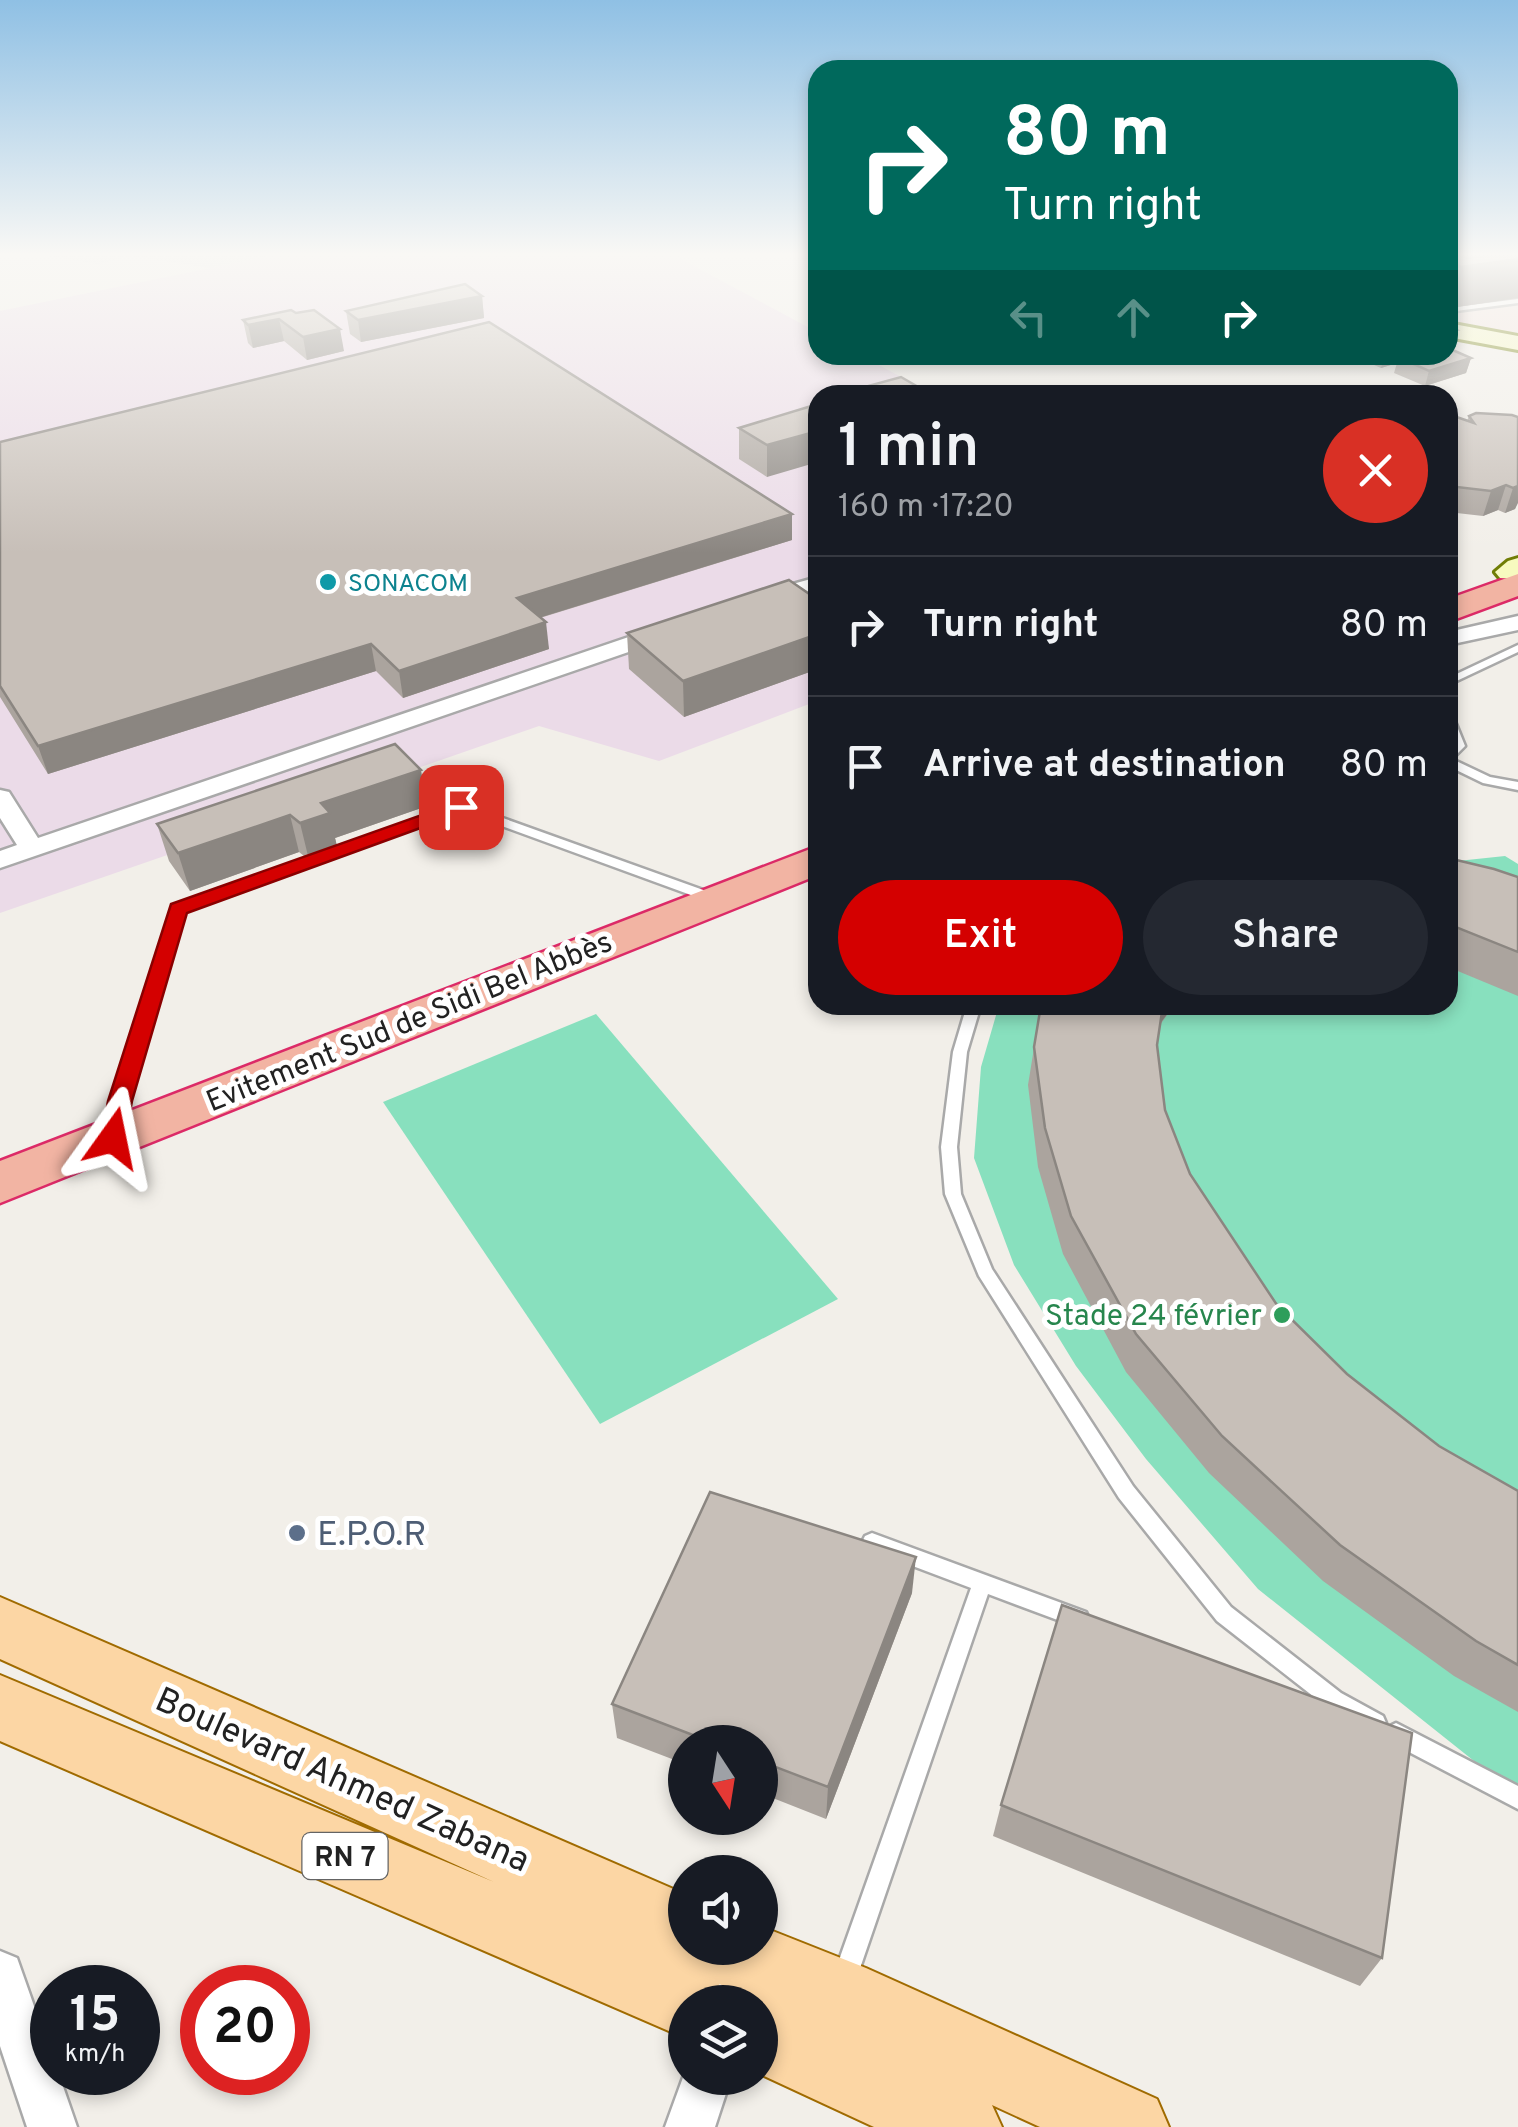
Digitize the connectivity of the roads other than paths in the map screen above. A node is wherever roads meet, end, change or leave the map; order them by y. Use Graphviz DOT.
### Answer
graph roads {
  1 [pos="1516,573"];
  2 [pos="808,587"];
  3 [pos="1458,593"];
  4 [pos="1458,605"];
  5 [pos="738,607"];
  6 [pos="1518,623"];
  7 [pos="686,624"];
  8 [pos="1458,636"];
  9 [pos="1518,648"];
  10 [pos="1458,677"];
  11 [pos="1458,764"];
  12 [pos="1518,786"];
  13 [pos="0,797"];
  14 [pos="808,841"];
  15 [pos="32,849"];
  16 [pos="0,860"];
  17 [pos="808,861"];
  18 [pos="698,893"];
  19 [pos="971,1015"];
  20 [pos="117,1120"];
  21 [pos="0,1147"];
  22 [pos="0,1183"];
  23 [pos="872,1542"];
  24 [pos="982,1584"];
  25 [pos="0,1628"];
  26 [pos="1108,1630"];
  27 [pos="1289,1695"];
  28 [pos="178,1705"];
  29 [pos="2,1714"];
  30 [pos="1397,1734"];
  31 [pos="138,1768"];
  32 [pos="1518,1798"];
  33 [pos="668,1934"];
  34 [pos="740,1965"];
  35 [pos="0,1974"];
  36 [pos="668,1993"];
  37 [pos="839,1995"];
  38 [pos="778,2042"];
  39 [pos="701,2095"];
  40 [pos="52,2127"];
  41 [pos="690,2127"];
  42 [pos="962,2127"];
  43 [pos="1129,2127"];
  1 -- 3 [label="highway"];
  1 -- 4 [label="highway"];
  2 -- 5 [label="street"];
  6 -- 8 [label="street"];
  7 -- 15 [label="street"];
  9 -- 10 [label="lane"];
  11 -- 12 [label="lane"];
  13 -- 15 [label="street"];
  14 -- 18 [label="highway, Evitement Sud de Sidi Bel Abbès"];
  15 -- 16 [label="street"];
  17 -- 18 [label="highway, Evitement Sud de Sidi Bel Abbès"];
  18 -- 20 [label="highway, Evitement Sud de Sidi Bel Abbès"];
  18 -- 20 [label="lane"];
  19 -- 30 [label="lane"];
  20 -- 21 [label="highway, Evitement Sud de Sidi Bel Abbès"];
  20 -- 22 [label="highway, Evitement Sud de Sidi Bel Abbès"];
  23 -- 24 [label="lane"];
  24 -- 26 [label="lane"];
  24 -- 37 [label="lane"];
  25 -- 28 [label="main road, Boulevard Ahmed Zabana / RN 7"];
  27 -- 30 [label="lane"];
  28 -- 31 [label="main road"];
  28 -- 33 [label="main road, Boulevard Ahmed Zabana / RN 7"];
  29 -- 31 [label="main road, RN 7"];
  30 -- 32 [label="lane"];
  31 -- 36 [label="main road, RN 7"];
  34 -- 37 [label="main road, Boulevard Ahmed Zabana / RN 7"];
  35 -- 40 [label="street"];
  37 -- 43 [label="main road, Boulevard Ahmed Zabana / RN 7"];
  38 -- 42 [label="main road"];
  39 -- 41 [label="street"];
}
